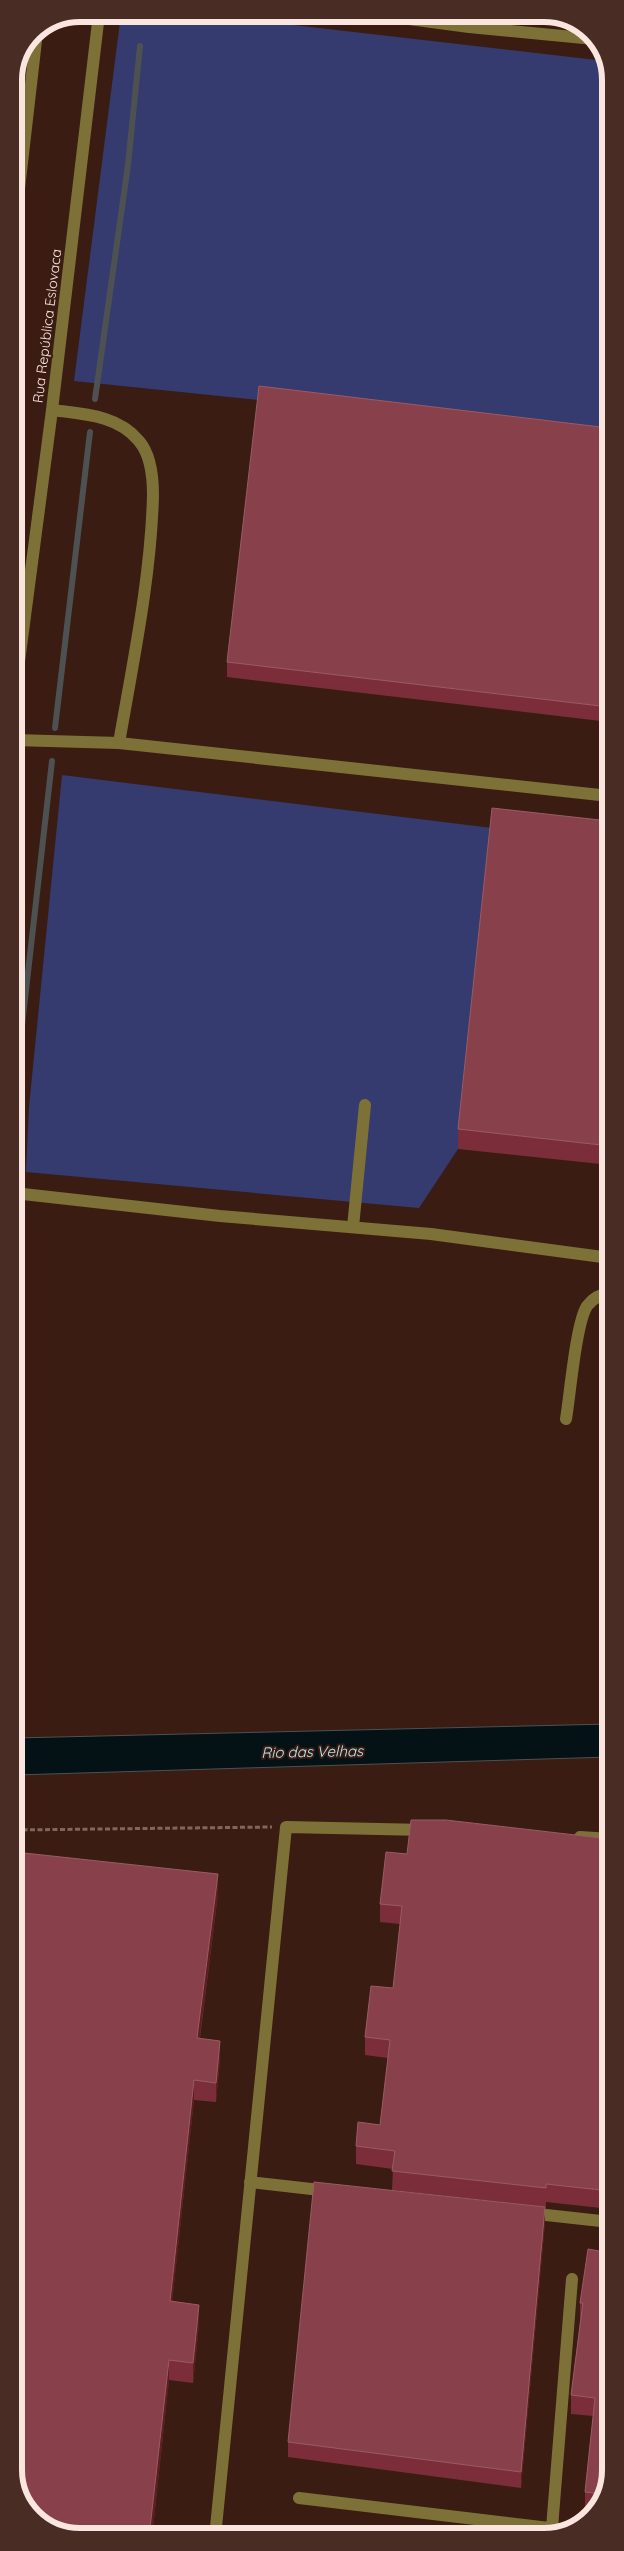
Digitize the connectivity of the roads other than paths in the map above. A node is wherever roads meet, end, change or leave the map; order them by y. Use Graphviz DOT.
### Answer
graph roads {
  1 [pos="98,22"];
  2 [pos="433,23"];
  3 [pos="584,39"];
  4 [pos="36,43"];
  5 [pos="22,162"];
  6 [pos="52,410"];
  7 [pos="22,639"];
  8 [pos="22,740"];
  9 [pos="119,743"];
  10 [pos="602,795"];
  11 [pos="365,1105"];
  12 [pos="22,1194"];
  13 [pos="353,1228"];
  14 [pos="602,1257"];
  15 [pos="602,1294"];
  16 [pos="566,1419"];
  17 [pos="439,1830"];
  18 [pos="570,1836"];
  19 [pos="602,1838"];
  20 [pos="250,2182"];
  21 [pos="343,2192"];
  22 [pos="511,2211"];
  23 [pos="602,2221"];
  24 [pos="572,2279"];
  25 [pos="299,2498"];
  26 [pos="216,2528"];
  27 [pos="549,2528"];
  28 [pos="552,2528"];
  1 -- 6 [label="lane, Rua República Eslovaca"];
  2 -- 3 [label="lane"];
  4 -- 5 [label="lane"];
  6 -- 7 [label="lane, Rua República Eslovaca"];
  6 -- 9 [label="lane"];
  8 -- 9 [label="lane"];
  9 -- 10 [label="lane"];
  11 -- 13 [label="lane"];
  12 -- 13 [label="lane"];
  13 -- 14 [label="lane"];
  15 -- 16 [label="lane"];
  17 -- 20 [label="lane"];
  18 -- 19 [label="lane"];
  20 -- 21 [label="lane"];
  20 -- 26 [label="lane"];
  22 -- 23 [label="lane"];
  24 -- 28 [label="lane"];
  25 -- 27 [label="lane"];
}
